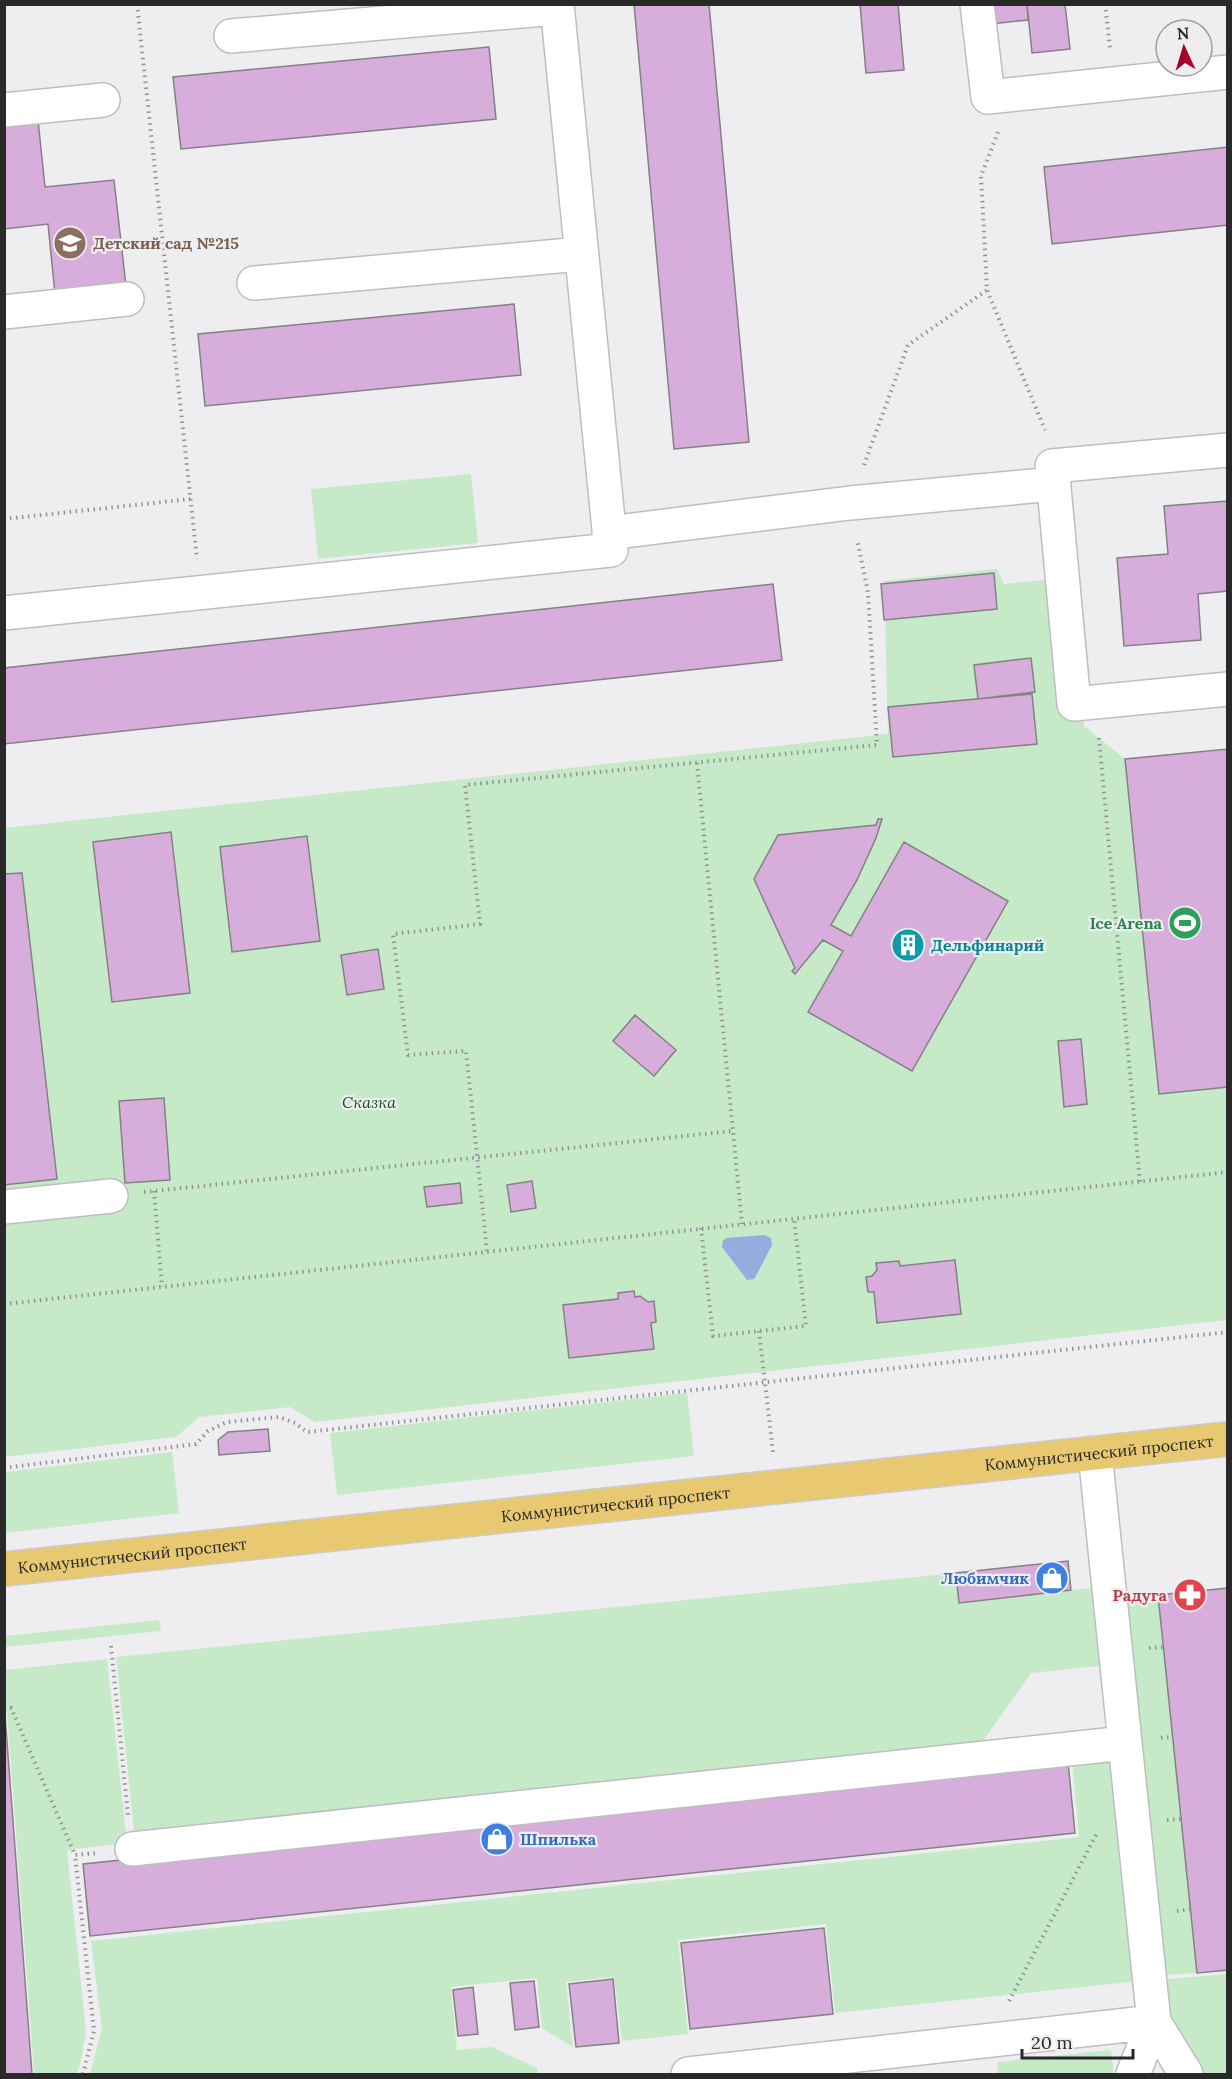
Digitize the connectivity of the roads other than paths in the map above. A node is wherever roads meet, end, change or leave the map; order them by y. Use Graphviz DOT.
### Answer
graph roads {
  1 [pos="977,4"];
  2 [pos="557,6"];
  3 [pos="231,36"];
  4 [pos="1227,72"];
  5 [pos="103,100"];
  6 [pos="4,110"];
  7 [pos="581,254"];
  8 [pos="254,283"];
  9 [pos="127,299"];
  10 [pos="4,312"];
  11 [pos="1227,450"];
  12 [pos="1053,475"];
  13 [pos="609,533"];
  14 [pos="4,613"];
  15 [pos="1227,689"];
  16 [pos="111,1196"];
  17 [pos="4,1207"];
  18 [pos="1227,1439"];
  19 [pos="1095,1453"];
  20 [pos="4,1569"];
  21 [pos="1125,1743"];
  22 [pos="132,1849"];
  23 [pos="1154,2022"];
  24 [pos="688,2074"];
  25 [pos="1133,2074"];
  26 [pos="1185,2074"];
  1 -- 4 [label="lane"];
  2 -- 3 [label="lane"];
  2 -- 7 [label="lane"];
  5 -- 6 [label="lane"];
  7 -- 8 [label="lane"];
  7 -- 13 [label="lane"];
  9 -- 10 [label="lane"];
  11 -- 12 [label="lane"];
  12 -- 13 [label="lane"];
  12 -- 15 [label="lane"];
  13 -- 14 [label="lane"];
  16 -- 17 [label="lane"];
  18 -- 19 [label="main road, Коммунистический проспект"];
  19 -- 20 [label="main road, Коммунистический проспект"];
  19 -- 21 [label="lane"];
  21 -- 22 [label="lane"];
  21 -- 23 [label="lane"];
  23 -- 24 [label="lane"];
  23 -- 25 [label="lane"];
  23 -- 26 [label="lane"];
}
